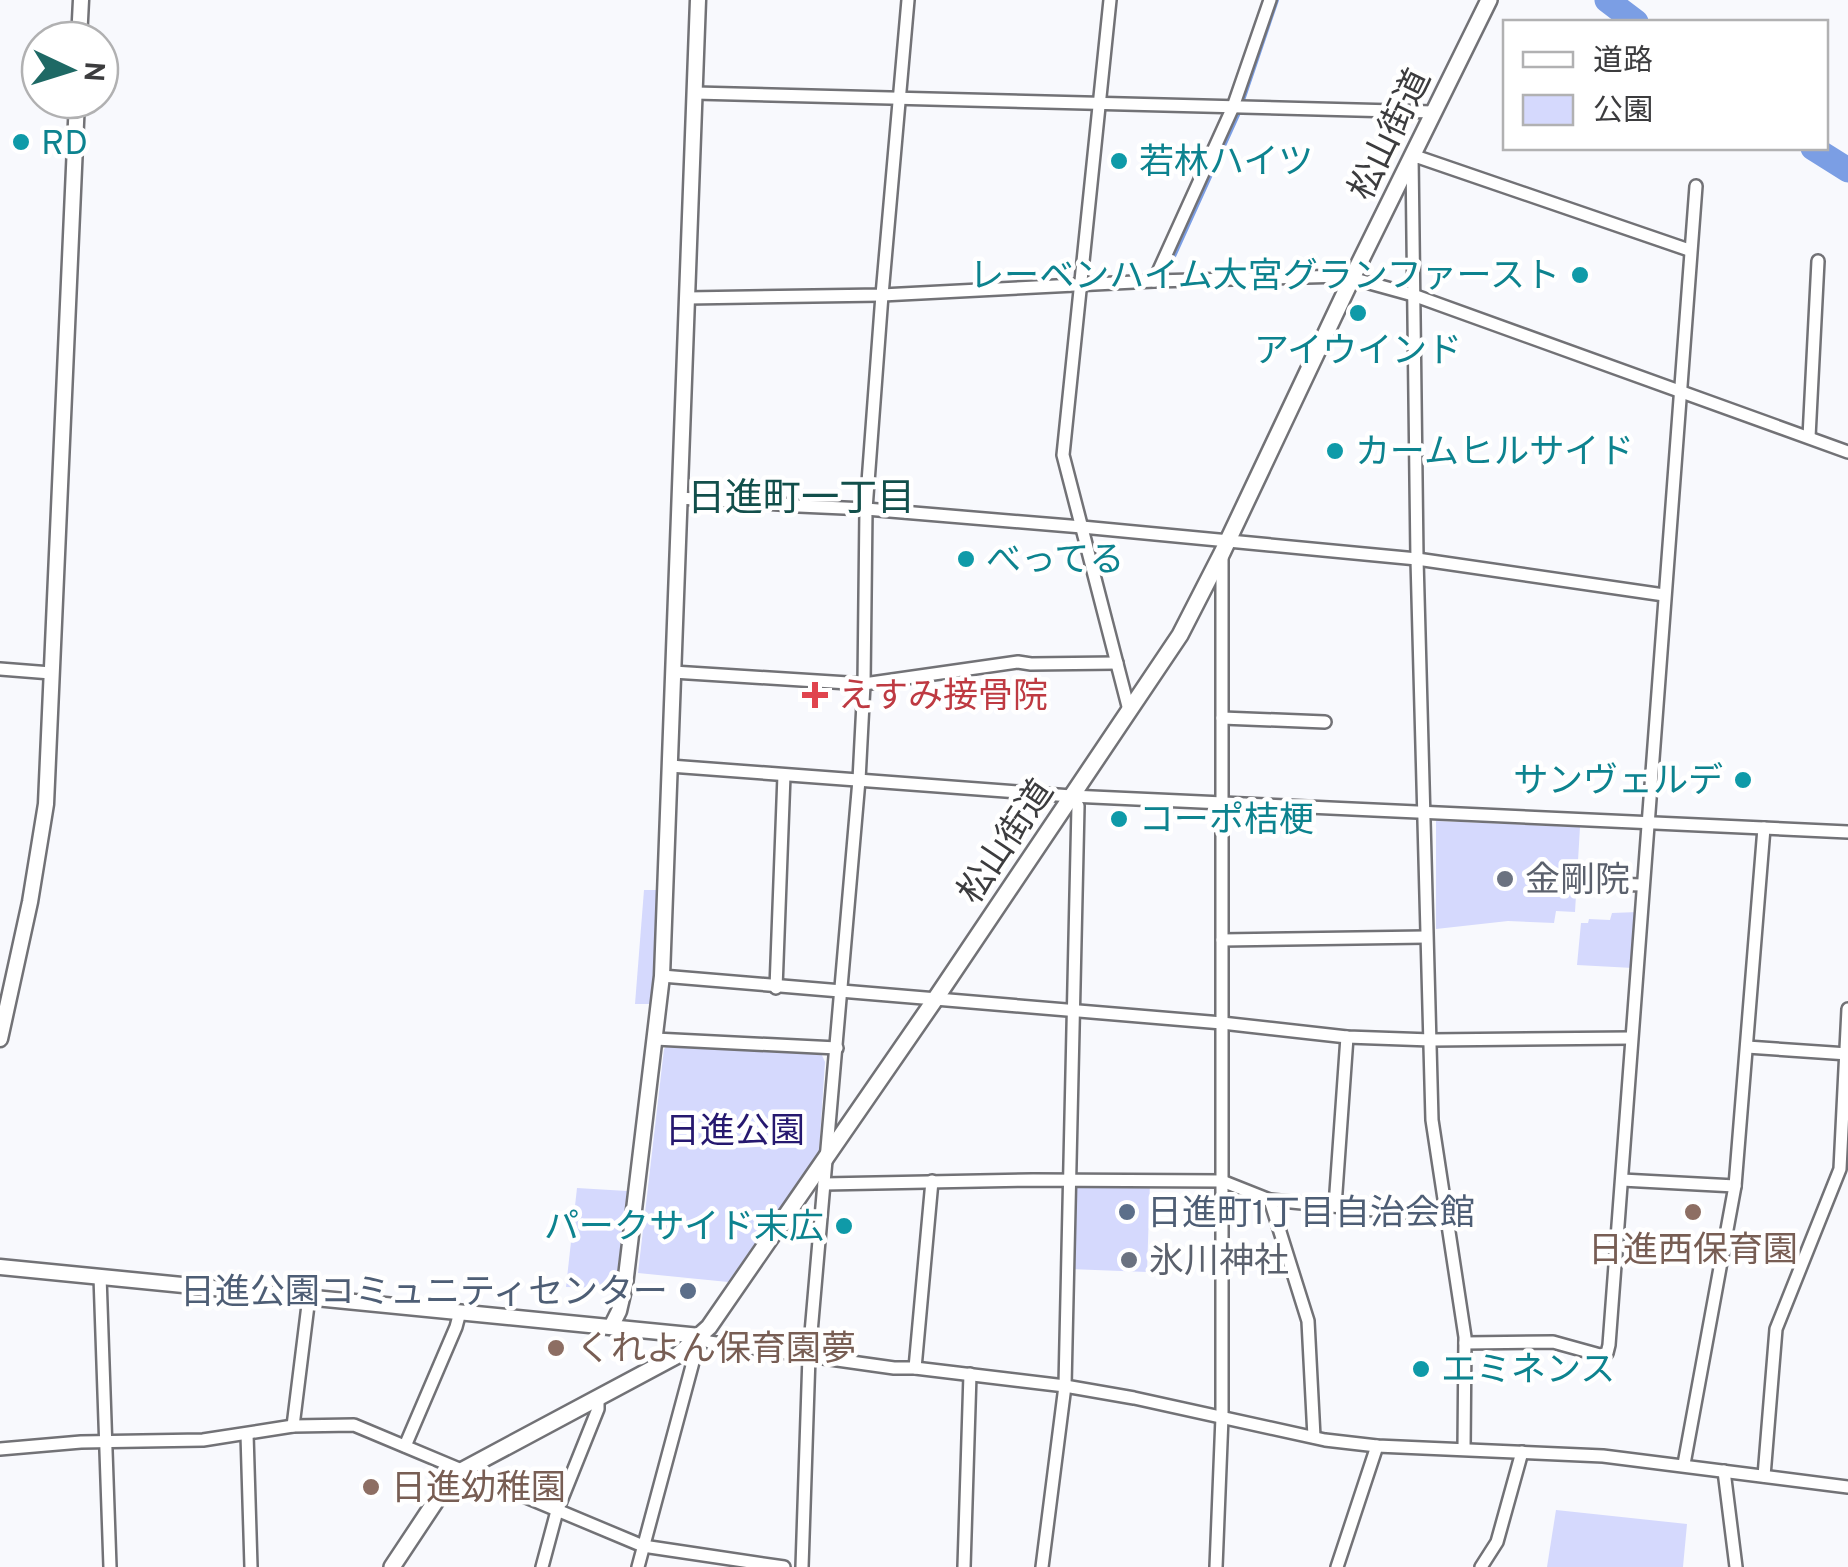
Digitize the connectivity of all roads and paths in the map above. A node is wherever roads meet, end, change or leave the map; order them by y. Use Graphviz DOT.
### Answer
graph roads {
  1 [pos="698,0"];
  2 [pos="908,0"];
  3 [pos="1110,0"];
  4 [pos="1270,0"];
  5 [pos="1490,0"];
  6 [pos="695,93"];
  7 [pos="900,98"];
  8 [pos="1099,103"];
  9 [pos="1233,107"];
  10 [pos="1433,112"];
  11 [pos="76,120"];
  12 [pos="1412,155"];
  13 [pos="1696,186"];
  14 [pos="1690,250"];
  15 [pos="1818,261"];
  16 [pos="1352,278"];
  17 [pos="1154,282"];
  18 [pos="1082,286"];
  19 [pos="882,295"];
  20 [pos="1414,295"];
  21 [pos="687,298"];
  22 [pos="1681,390"];
  23 [pos="1809,437"];
  24 [pos="1848,452"];
  25 [pos="679,498"];
  26 [pos="866,509"];
  27 [pos="1082,527"];
  28 [pos="1224,547"];
  29 [pos="1417,559"];
  30 [pos="1664,595"];
  31 [pos="1116,663"];
  32 [pos="0,669"];
  33 [pos="673,672"];
  34 [pos="51,674"];
  35 [pos="864,684"];
  36 [pos="1129,710"];
  37 [pos="1222,718"];
  38 [pos="1325,722"];
  39 [pos="670,766"];
  40 [pos="784,774"];
  41 [pos="859,780"];
  42 [pos="1071,796"];
  43 [pos="1222,802"];
  44 [pos="1425,812"];
  45 [pos="1647,822"];
  46 [pos="1764,828"];
  47 [pos="1848,832"];
  48 [pos="1608,884"];
  49 [pos="1642,885"];
  50 [pos="1426,938"];
  51 [pos="1222,940"];
  52 [pos="662,976"];
  53 [pos="776,988"];
  54 [pos="842,993"];
  55 [pos="934,1001"];
  56 [pos="1848,1009"];
  57 [pos="1074,1013"];
  58 [pos="1222,1024"];
  59 [pos="1347,1037"];
  60 [pos="1631,1038"];
  61 [pos="0,1039"];
  62 [pos="655,1040"];
  63 [pos="1431,1040"];
  64 [pos="1746,1047"];
  65 [pos="837,1048"];
  66 [pos="1847,1053"];
  67 [pos="826,1156"];
  68 [pos="1844,1167"];
  69 [pos="1622,1180"];
  70 [pos="932,1181"];
  71 [pos="1070,1181"];
  72 [pos="1222,1182"];
  73 [pos="824,1184"];
  74 [pos="1735,1186"];
  75 [pos="1270,1200"];
  76 [pos="1335,1206"];
  77 [pos="1447,1217"];
  78 [pos="0,1267"];
  79 [pos="100,1276"];
  80 [pos="308,1296"];
  81 [pos="460,1312"];
  82 [pos="611,1327"];
  83 [pos="700,1336"];
  84 [pos="1465,1343"];
  85 [pos="809,1356"];
  86 [pos="915,1368"];
  87 [pos="970,1374"];
  88 [pos="1065,1386"];
  89 [pos="598,1397"];
  90 [pos="1222,1417"];
  91 [pos="294,1426"];
  92 [pos="246,1434"];
  93 [pos="1314,1437"];
  94 [pos="106,1441"];
  95 [pos="406,1446"];
  96 [pos="1377,1446"];
  97 [pos="0,1449"];
  98 [pos="1464,1449"];
  99 [pos="1522,1452"];
  100 [pos="1684,1464"];
  101 [pos="461,1471"];
  102 [pos="1724,1471"];
  103 [pos="1764,1476"];
  104 [pos="1848,1486"];
  105 [pos="557,1510"];
  106 [pos="644,1546"];
  107 [pos="110,1567"];
  108 [pos="251,1567"];
  109 [pos="392,1567"];
  110 [pos="542,1567"];
  111 [pos="638,1567"];
  112 [pos="784,1567"];
  113 [pos="802,1567"];
  114 [pos="964,1567"];
  115 [pos="1042,1567"];
  116 [pos="1216,1567"];
  117 [pos="1337,1567"];
  118 [pos="1481,1567"];
  119 [pos="1736,1567"];
  1 -- 6 [label="street"];
  2 -- 7 [label="street"];
  3 -- 8 [label="street"];
  4 -- 9 [label="street"];
  5 -- 10 [label="main road, 松山街道"];
  6 -- 7 [label="street"];
  6 -- 21 [label="street"];
  7 -- 8 [label="street"];
  7 -- 19 [label="street"];
  8 -- 9 [label="street"];
  8 -- 18 [label="street"];
  9 -- 10 [label="street"];
  9 -- 17 [label="street"];
  10 -- 12 [label="main road, 松山街道"];
  11 -- 34 [label="street"];
  12 -- 14 [label="street"];
  12 -- 16 [label="main road, 松山街道"];
  12 -- 20 [label="street"];
  13 -- 14 [label="street"];
  14 -- 22 [label="street"];
  15 -- 23 [label="street"];
  16 -- 17 [label="street"];
  16 -- 20 [label="street"];
  16 -- 28 [label="main road, 松山街道"];
  17 -- 18 [label="street"];
  18 -- 19 [label="street"];
  18 -- 27 [label="street"];
  19 -- 21 [label="street"];
  19 -- 26 [label="street"];
  20 -- 22 [label="street"];
  20 -- 29 [label="street"];
  21 -- 25 [label="street"];
  22 -- 23 [label="street"];
  22 -- 30 [label="street"];
  23 -- 24 [label="street"];
  25 -- 26 [label="street"];
  25 -- 33 [label="street"];
  26 -- 27 [label="street"];
  26 -- 35 [label="street"];
  27 -- 28 [label="street"];
  27 -- 31 [label="street"];
  28 -- 29 [label="street"];
  28 -- 36 [label="main road, 松山街道"];
  28 -- 37 [label="street"];
  29 -- 30 [label="street"];
  29 -- 44 [label="street"];
  30 -- 45 [label="street"];
  31 -- 35 [label="street"];
  31 -- 36 [label="street"];
  32 -- 34 [label="street"];
  33 -- 35 [label="street"];
  33 -- 39 [label="street"];
  34 -- 61 [label="street"];
  35 -- 41 [label="street"];
  36 -- 42 [label="main road, 松山街道"];
  37 -- 38 [label="street"];
  37 -- 43 [label="street"];
  39 -- 40 [label="street"];
  39 -- 52 [label="street"];
  40 -- 41 [label="street"];
  40 -- 53 [label="street"];
  41 -- 42 [label="street"];
  41 -- 54 [label="street"];
  42 -- 43 [label="street"];
  42 -- 55 [label="main road, 松山街道"];
  42 -- 57 [label="street"];
  43 -- 44 [label="street"];
  43 -- 51 [label="street"];
  44 -- 45 [label="street"];
  44 -- 50 [label="street"];
  45 -- 46 [label="street"];
  45 -- 49 [label="street"];
  46 -- 47 [label="street"];
  46 -- 64 [label="street"];
  48 -- 49 [label="street"];
  49 -- 60 [label="street"];
  50 -- 51 [label="street"];
  50 -- 63 [label="street"];
  51 -- 58 [label="street"];
  52 -- 53 [label="street"];
  52 -- 62 [label="street"];
  53 -- 54 [label="street"];
  54 -- 55 [label="street"];
  54 -- 65 [label="street"];
  55 -- 57 [label="street"];
  55 -- 67 [label="main road, 松山街道"];
  56 -- 66 [label="street"];
  57 -- 58 [label="street"];
  57 -- 71 [label="street"];
  58 -- 59 [label="street"];
  58 -- 72 [label="street"];
  59 -- 63 [label="street"];
  59 -- 76 [label="street"];
  60 -- 63 [label="street"];
  60 -- 69 [label="street"];
  62 -- 65 [label="street"];
  62 -- 82 [label="street"];
  63 -- 77 [label="street"];
  64 -- 66 [label="street"];
  64 -- 74 [label="street"];
  65 -- 67 [label="street"];
  66 -- 68 [label="street"];
  67 -- 73 [label="street"];
  67 -- 83 [label="main road, 松山街道"];
  68 -- 103 [label="street"];
  69 -- 74 [label="street"];
  69 -- 84 [label="street"];
  70 -- 71 [label="street"];
  70 -- 73 [label="street"];
  70 -- 86 [label="street"];
  71 -- 72 [label="street"];
  71 -- 88 [label="street"];
  72 -- 75 [label="street"];
  72 -- 90 [label="street"];
  73 -- 85 [label="street"];
  74 -- 100 [label="street"];
  75 -- 76 [label="street"];
  75 -- 93 [label="street"];
  76 -- 77 [label="street"];
  77 -- 84 [label="street"];
  78 -- 79 [label="street"];
  79 -- 80 [label="street"];
  79 -- 94 [label="street"];
  80 -- 81 [label="street"];
  80 -- 91 [label="street"];
  81 -- 82 [label="street"];
  81 -- 95 [label="street"];
  82 -- 83 [label="street"];
  83 -- 85 [label="street"];
  83 -- 89 [label="main road, 松山街道"];
  83 -- 106 [label="street"];
  84 -- 98 [label="street"];
  85 -- 86 [label="street"];
  85 -- 113 [label="street"];
  86 -- 87 [label="street"];
  87 -- 88 [label="street"];
  87 -- 114 [label="street"];
  88 -- 90 [label="street"];
  88 -- 115 [label="street"];
  89 -- 101 [label="main road, 松山街道"];
  89 -- 105 [label="street"];
  90 -- 93 [label="street"];
  90 -- 116 [label="street"];
  91 -- 92 [label="street"];
  91 -- 95 [label="street"];
  92 -- 94 [label="street"];
  92 -- 108 [label="street"];
  93 -- 96 [label="street"];
  94 -- 97 [label="street"];
  94 -- 107 [label="street"];
  95 -- 101 [label="street"];
  96 -- 98 [label="street"];
  96 -- 117 [label="street"];
  98 -- 99 [label="street"];
  99 -- 100 [label="street"];
  99 -- 118 [label="street"];
  100 -- 102 [label="street"];
  101 -- 105 [label="street"];
  101 -- 109 [label="main road, 松山街道"];
  102 -- 103 [label="street"];
  102 -- 119 [label="street"];
  103 -- 104 [label="street"];
  105 -- 106 [label="street"];
  105 -- 110 [label="street"];
  106 -- 111 [label="street"];
  106 -- 112 [label="street"];
}
